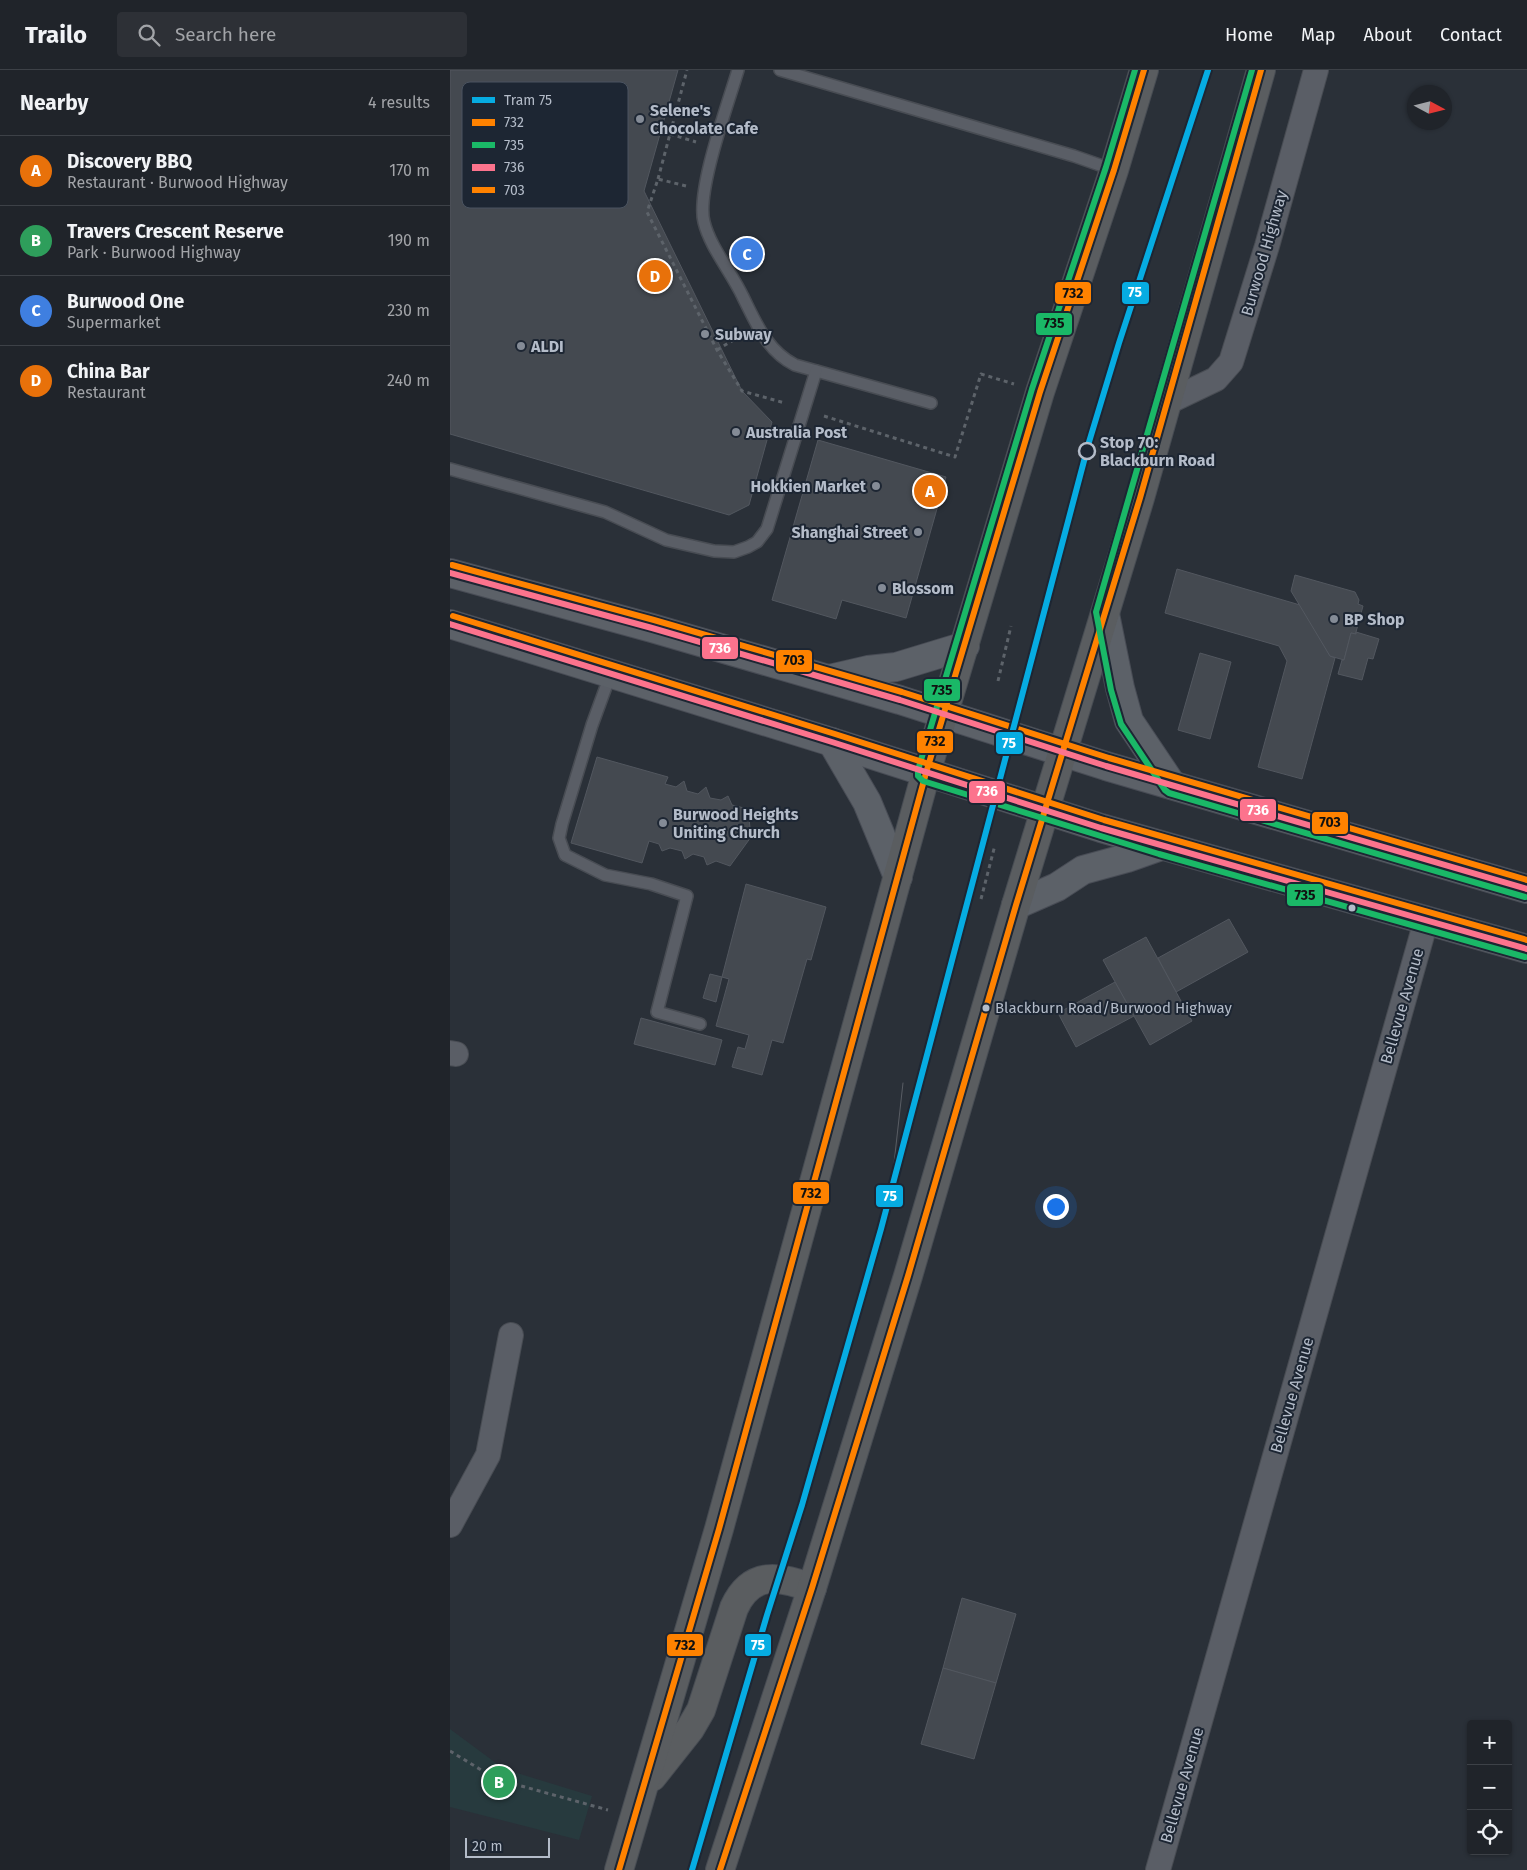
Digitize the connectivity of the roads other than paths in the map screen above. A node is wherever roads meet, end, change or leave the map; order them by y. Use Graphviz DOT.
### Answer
graph roads {
  1 [pos="738,70"];
  2 [pos="780,70"];
  3 [pos="1144,70"];
  4 [pos="1261,70"];
  5 [pos="1316,70"];
  6 [pos="1114,170"];
  7 [pos="816,370"];
  8 [pos="1168,402"];
  9 [pos="931,403"];
  10 [pos="450,469"];
  11 [pos="450,573"];
  12 [pos="1106,614"];
  13 [pos="450,624"];
  14 [pos="965,646"];
  15 [pos="611,673"];
  16 [pos="828,679"];
  17 [pos="944,714"];
  18 [pos="832,742"];
  19 [pos="1063,752"];
  20 [pos="926,773"];
  21 [pos="1172,785"];
  22 [pos="1046,810"];
  23 [pos="1161,846"];
  24 [pos="898,877"];
  25 [pos="1527,889"];
  26 [pos="1016,904"];
  27 [pos="1426,921"];
  28 [pos="1527,949"];
  29 [pos="700,1024"];
  30 [pos="512,1335"];
  31 [pos="450,1525"];
  32 [pos="812,1588"];
  33 [pos="642,1790"];
  34 [pos="619,1870"];
  35 [pos="720,1870"];
  36 [pos="1158,1870"];
  1 -- 7 [label="lane"];
  2 -- 6 [label="lane"];
  3 -- 6 [label="highway"];
  4 -- 8 [label="highway"];
  5 -- 8 [label="street, Burwood Highway"];
  6 -- 14 [label="highway"];
  7 -- 9 [label="lane"];
  7 -- 10 [label="lane"];
  8 -- 12 [label="highway"];
  11 -- 16 [label="main road"];
  12 -- 19 [label="highway"];
  12 -- 21 [label="main road"];
  13 -- 15 [label="main road"];
  14 -- 16 [label="main road"];
  14 -- 17 [label="highway"];
  15 -- 18 [label="main road"];
  15 -- 29 [label="lane"];
  16 -- 17 [label="main road"];
  17 -- 19 [label="main road"];
  17 -- 20 [label="highway"];
  18 -- 20 [label="main road"];
  18 -- 24 [label="main road"];
  19 -- 21 [label="main road"];
  19 -- 22 [label="highway"];
  20 -- 22 [label="main road"];
  20 -- 24 [label="highway"];
  21 -- 25 [label="main road"];
  22 -- 23 [label="main road"];
  22 -- 26 [label="highway"];
  23 -- 26 [label="main road"];
  23 -- 27 [label="main road"];
  24 -- 33 [label="highway"];
  26 -- 32 [label="highway"];
  27 -- 28 [label="main road"];
  27 -- 36 [label="street, Bellevue Avenue"];
  30 -- 31 [label="street"];
  32 -- 33 [label="highway"];
  32 -- 35 [label="highway"];
  33 -- 34 [label="highway"];
}
